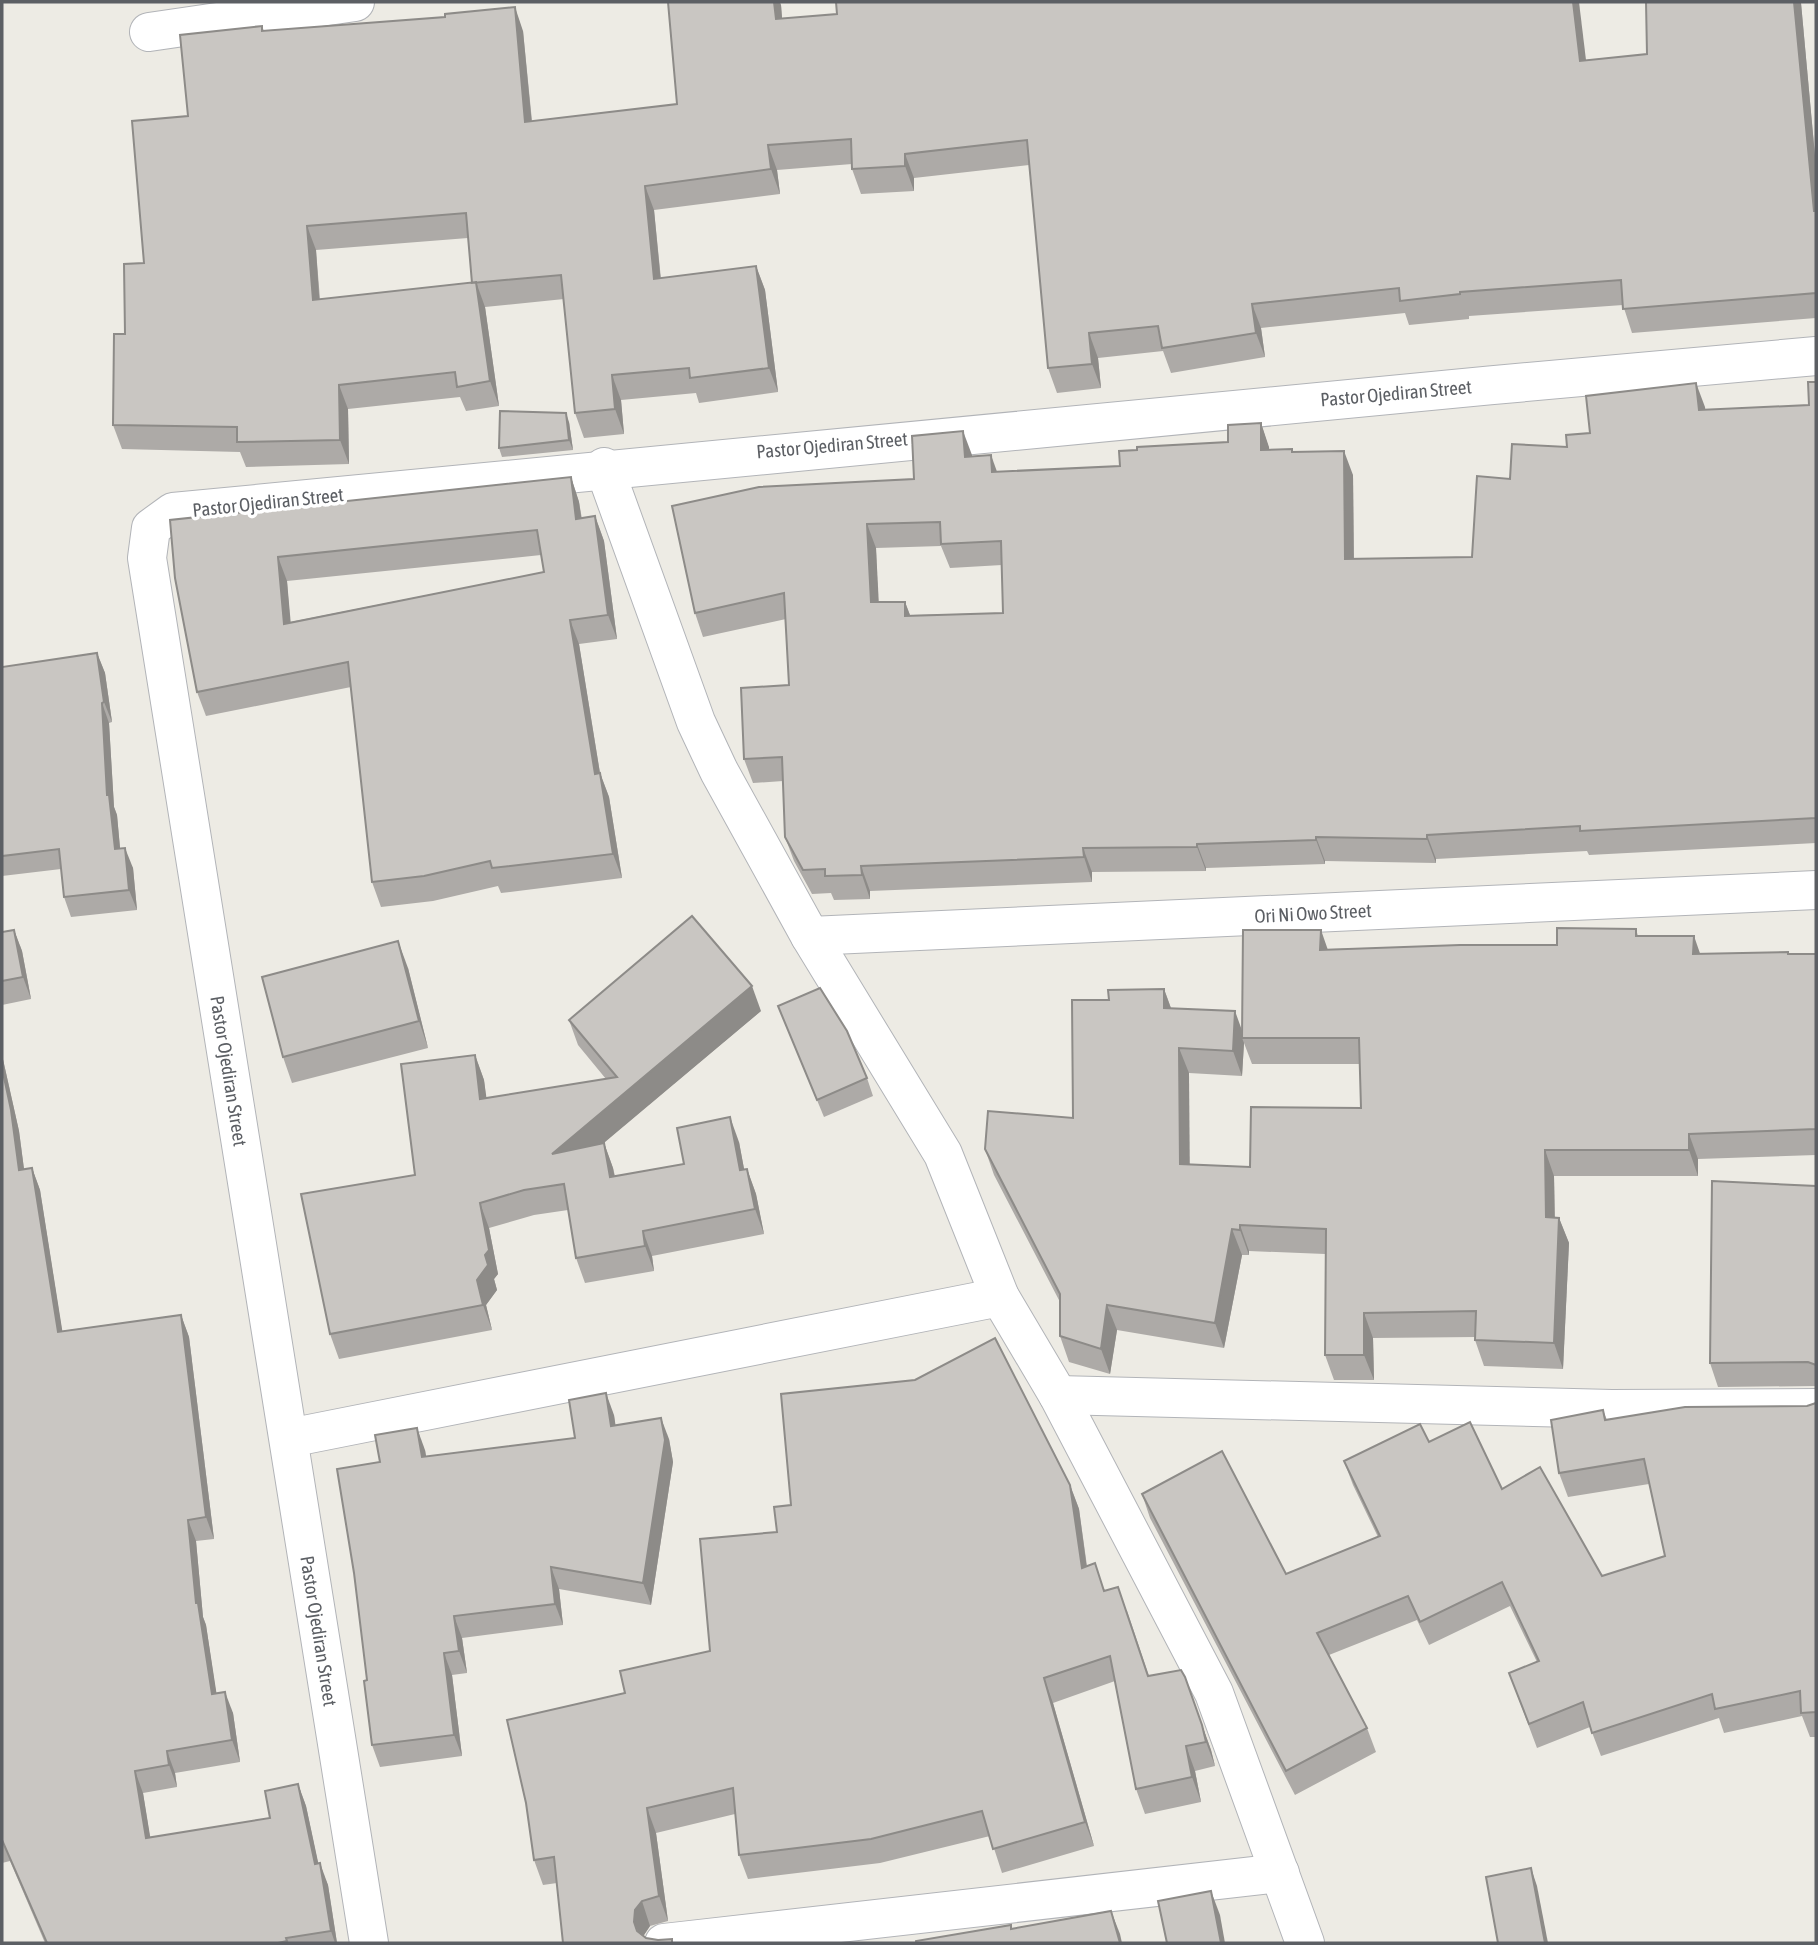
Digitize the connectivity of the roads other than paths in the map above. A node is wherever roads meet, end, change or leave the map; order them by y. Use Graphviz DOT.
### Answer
graph roads {
  1 [pos="355,2"];
  2 [pos="149,32"];
  3 [pos="1816,356"];
  4 [pos="604,467"];
  5 [pos="1816,890"];
  6 [pos="810,936"];
  7 [pos="1000,1297"];
  8 [pos="1058,1395"];
  9 [pos="1816,1408"];
  10 [pos="289,1438"];
  11 [pos="1280,1873"];
  12 [pos="369,1943"];
  13 [pos="664,1943"];
  14 [pos="1305,1943"];
  1 -- 2 [label="street"];
  3 -- 4 [label="street, Pastor Ojediran Street"];
  4 -- 6 [label="street"];
  4 -- 10 [label="street, Pastor Ojediran Street"];
  5 -- 6 [label="street, Ori Ni Owo Street"];
  6 -- 7 [label="street"];
  7 -- 8 [label="street"];
  7 -- 10 [label="street"];
  8 -- 9 [label="street"];
  8 -- 11 [label="street"];
  10 -- 12 [label="street, Pastor Ojediran Street"];
  11 -- 13 [label="street"];
  11 -- 14 [label="street"];
}
